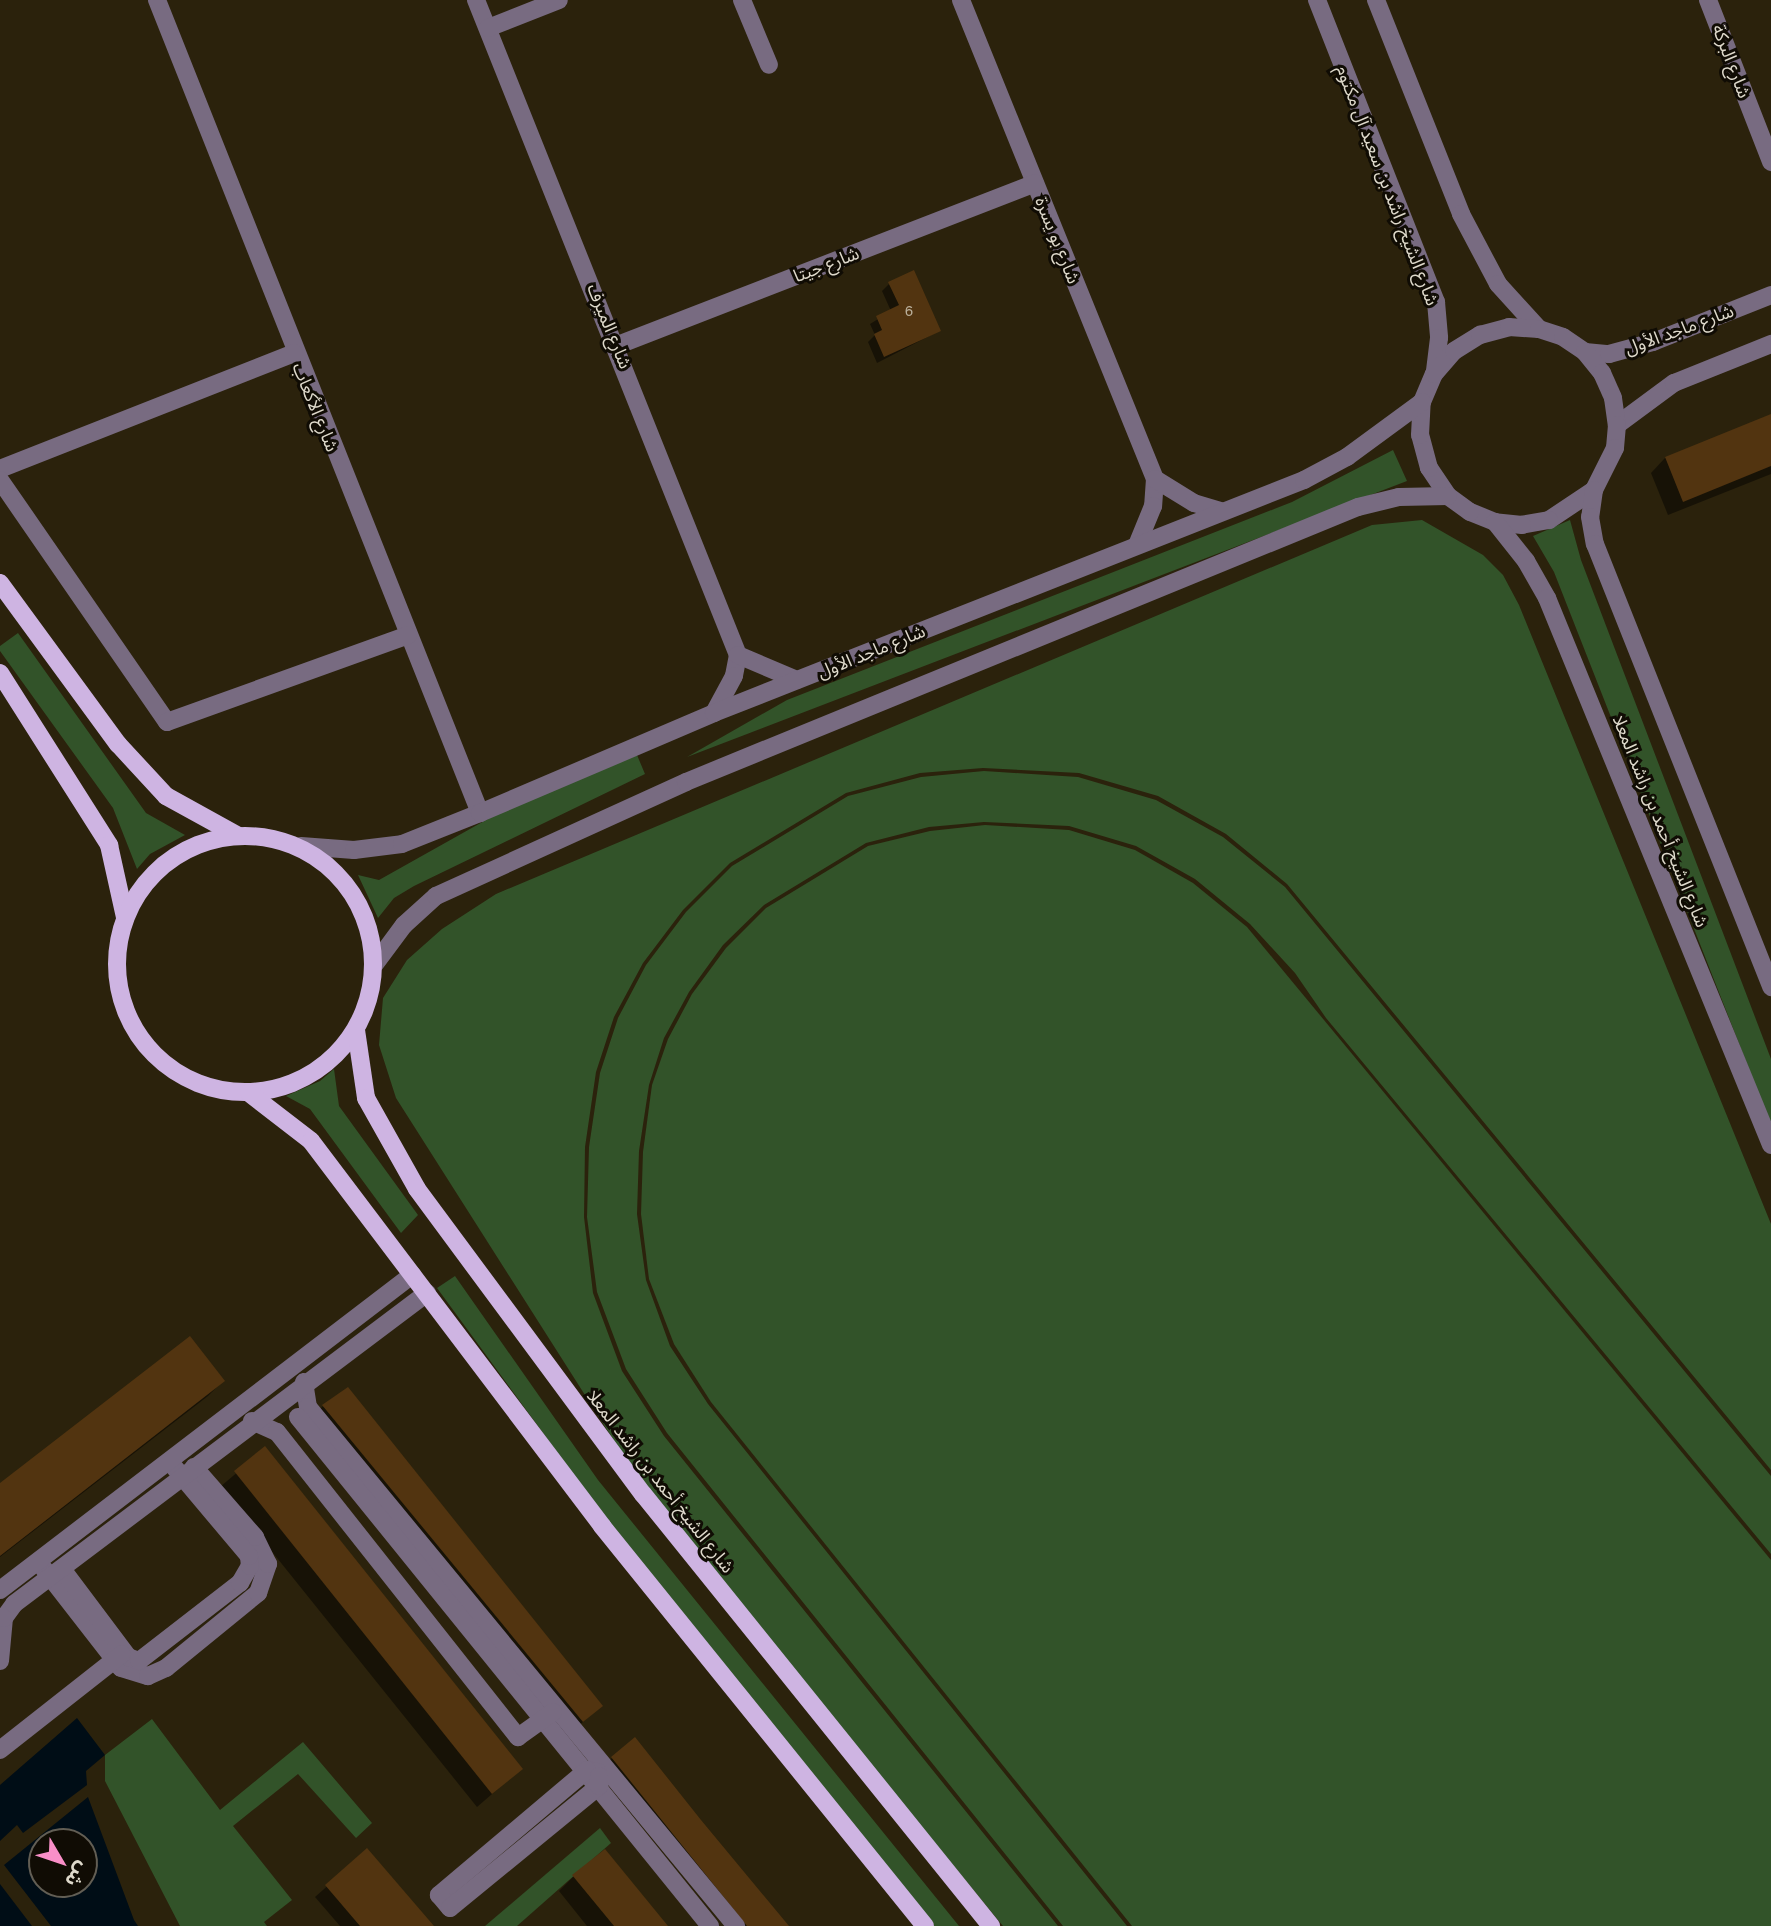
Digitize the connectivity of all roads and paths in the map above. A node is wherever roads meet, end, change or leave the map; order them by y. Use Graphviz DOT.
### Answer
graph roads {
  1 [pos="157,0"];
  2 [pos="476,0"];
  3 [pos="559,0"];
  4 [pos="743,0"];
  5 [pos="961,0"];
  6 [pos="1317,0"];
  7 [pos="1376,0"];
  8 [pos="1708,0"];
  9 [pos="488,28"];
  10 [pos="769,65"];
  11 [pos="1771,162"];
  12 [pos="1035,183"];
  13 [pos="1771,295"];
  14 [pos="1539,329"];
  15 [pos="1771,344"];
  16 [pos="618,345"];
  17 [pos="295,352"];
  18 [pos="1585,352"];
  19 [pos="1434,374"];
  20 [pos="1422,402"];
  21 [pos="1617,425"];
  22 [pos="0,469"];
  23 [pos="1155,479"];
  24 [pos="0,480"];
  25 [pos="1594,490"];
  26 [pos="1448,496"];
  27 [pos="1222,511"];
  28 [pos="1496,522"];
  29 [pos="1137,545"];
  30 [pos="0,583"];
  31 [pos="408,635"];
  32 [pos="738,655"];
  33 [pos="0,673"];
  34 [pos="797,680"];
  35 [pos="715,713"];
  36 [pos="480,813"];
  37 [pos="237,835"];
  38 [pos="301,846"];
  39 [pos="125,917"];
  40 [pos="375,964"];
  41 [pos="1771,988"];
  42 [pos="356,1030"];
  43 [pos="249,1093"];
  44 [pos="1771,1145"];
  45 [pos="412,1275"];
  46 [pos="427,1293"];
  47 [pos="282,1371"];
  48 [pos="297,1387"];
  49 [pos="298,1417"];
  50 [pos="252,1421"];
  51 [pos="277,1432"];
  52 [pos="168,1460"];
  53 [pos="188,1472"];
  54 [pos="37,1561"];
  55 [pos="56,1574"];
  56 [pos="0,1590"];
  57 [pos="119,1660"];
  58 [pos="0,1661"];
  59 [pos="551,1714"];
  60 [pos="0,1750"];
  61 [pos="0,1763"];
  62 [pos="598,1772"];
  63 [pos="710,1926"];
  64 [pos="736,1926"];
  65 [pos="925,1926"];
  66 [pos="991,1926"];
  1 -- 17 [label="street, شارع الأكعاب"];
  2 -- 9 [label="street, شارع الميرف"];
  3 -- 9 [label="street"];
  4 -- 10 [label="street"];
  5 -- 12 [label="street, شارع بو يسرة"];
  6 -- 19 [label="street, شارع الشيخ راشد بن سعيد آل مكتوم"];
  7 -- 14 [label="street"];
  8 -- 11 [label="street, شارع البركة"];
  9 -- 16 [label="street, شارع الميرف"];
  12 -- 16 [label="street, شارع جيتا"];
  12 -- 23 [label="street, شارع بو يسرة"];
  13 -- 18 [label="street, شارع ماجد الأول"];
  14 -- 18 [label="street"];
  14 -- 19 [label="street"];
  15 -- 21 [label="street"];
  16 -- 32 [label="street, شارع الميرف"];
  17 -- 22 [label="street"];
  17 -- 31 [label="street, شارع الأكعاب"];
  18 -- 21 [label="street"];
  19 -- 20 [label="street"];
  20 -- 26 [label="street"];
  20 -- 27 [label="street, شارع ماجد الأول"];
  21 -- 25 [label="street"];
  23 -- 27 [label="street"];
  23 -- 29 [label="street"];
  24 -- 31 [label="street"];
  25 -- 28 [label="street"];
  25 -- 41 [label="street"];
  26 -- 28 [label="street"];
  26 -- 40 [label="street"];
  27 -- 29 [label="street, شارع ماجد الأول"];
  28 -- 44 [label="street, شارع الشيخ أحمد بن راشد المعلا"];
  29 -- 34 [label="street, شارع ماجد الأول"];
  30 -- 37 [label="main road"];
  31 -- 36 [label="street, شارع الأكعاب"];
  32 -- 34 [label="street"];
  32 -- 35 [label="street"];
  33 -- 39 [label="main road"];
  34 -- 35 [label="street, شارع ماجد الأول"];
  35 -- 36 [label="street, شارع ماجد الأول"];
  36 -- 38 [label="street, شارع ماجد الأول"];
  37 -- 38 [label="main road"];
  37 -- 39 [label="main road"];
  38 -- 40 [label="main road"];
  39 -- 43 [label="main road"];
  40 -- 42 [label="main road"];
  42 -- 43 [label="main road"];
  42 -- 66 [label="main road, شارع الشيخ أحمد بن راشد المعلا"];
  43 -- 45 [label="main road"];
  45 -- 46 [label="main road"];
  45 -- 47 [label="street"];
  46 -- 48 [label="street"];
  46 -- 65 [label="main road"];
  47 -- 48 [label="street"];
  47 -- 52 [label="street"];
  48 -- 49 [label="street"];
  48 -- 50 [label="street"];
  48 -- 59 [label="street"];
  49 -- 51 [label="street"];
  49 -- 59 [label="street"];
  50 -- 51 [label="street"];
  50 -- 53 [label="street"];
  51 -- 59 [label="street"];
  52 -- 53 [label="street"];
  52 -- 54 [label="street"];
  53 -- 55 [label="street"];
  53 -- 57 [label="street"];
  54 -- 55 [label="street"];
  54 -- 56 [label="street"];
  55 -- 57 [label="street"];
  55 -- 58 [label="street"];
  57 -- 60 [label="street"];
  57 -- 61 [label="street"];
  59 -- 62 [label="street"];
  62 -- 62 [label="street"];
  62 -- 63 [label="street"];
  62 -- 64 [label="street"];
}
